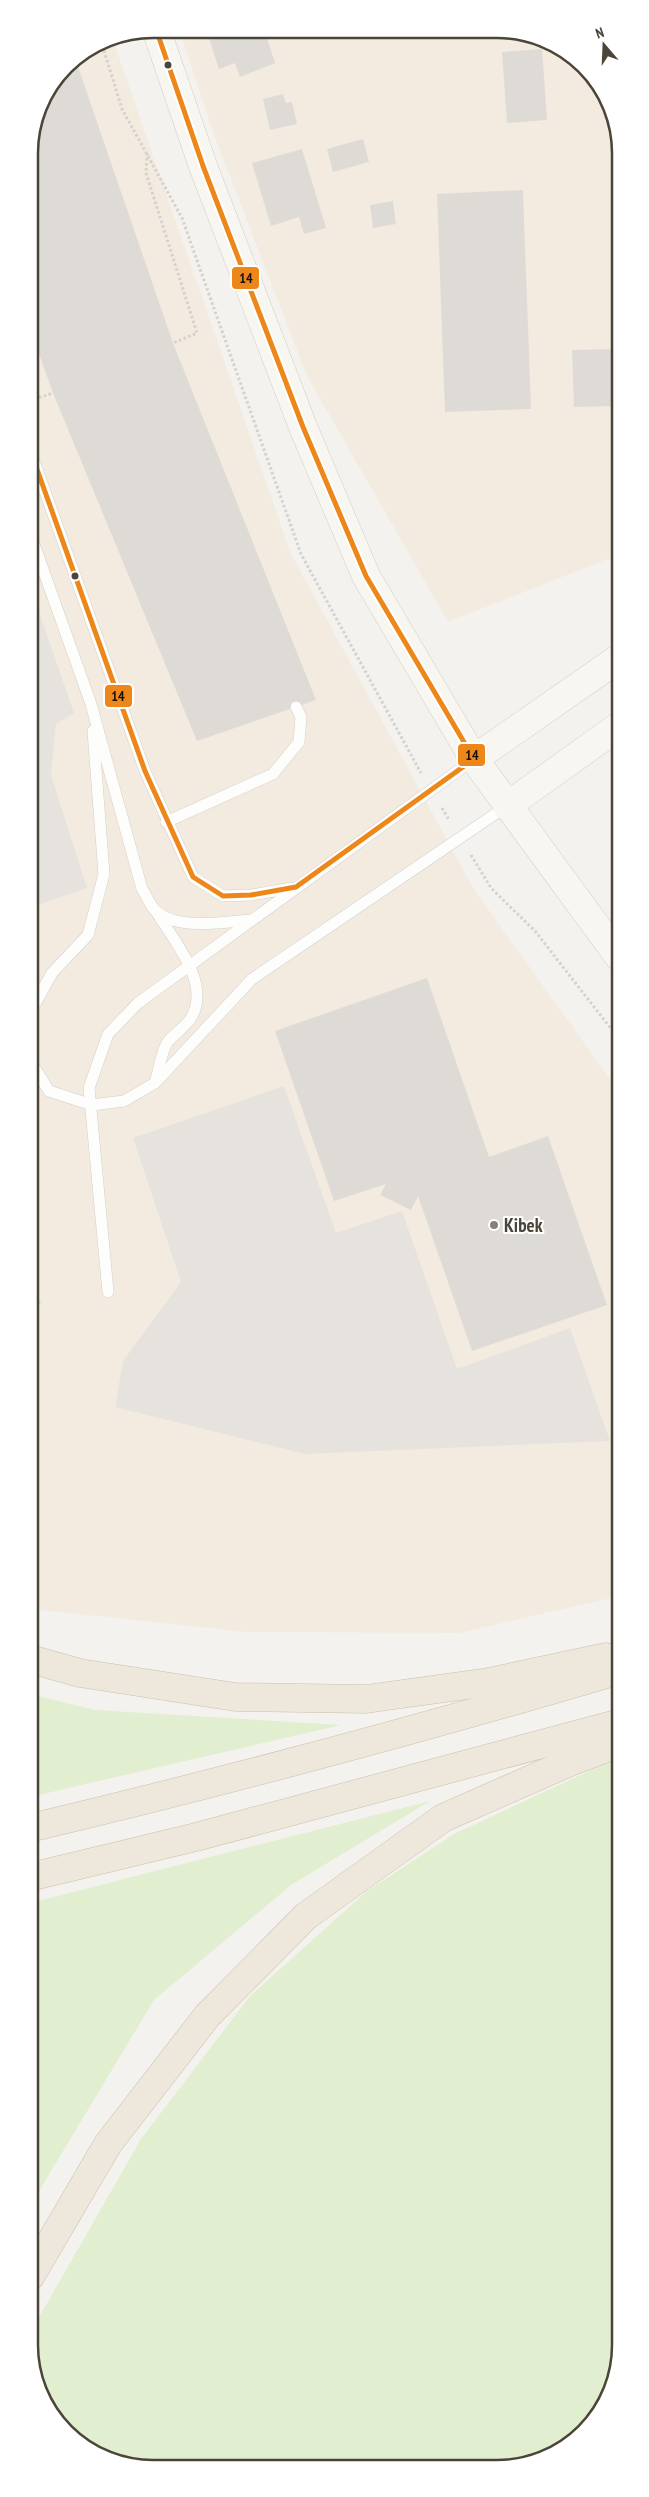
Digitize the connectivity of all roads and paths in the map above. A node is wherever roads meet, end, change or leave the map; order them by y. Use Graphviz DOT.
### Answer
graph roads {
  1 [pos="159,38"];
  2 [pos="103,48"];
  3 [pos="147,152"];
  4 [pos="173,343"];
  5 [pos="53,393"];
  6 [pos="38,397"];
  7 [pos="38,472"];
  8 [pos="38,555"];
  9 [pos="612,663"];
  10 [pos="91,704"];
  11 [pos="296,707"];
  12 [pos="612,731"];
  13 [pos="474,760"];
  14 [pos="431,790"];
  15 [pos="506,806"];
  16 [pos="166,822"];
  17 [pos="459,836"];
  18 [pos="296,887"];
  19 [pos="155,910"];
  20 [pos="251,920"];
  21 [pos="612,946"];
  22 [pos="189,966"];
  23 [pos="38,999"];
  24 [pos="612,1028"];
  25 [pos="38,1073"];
  26 [pos="155,1083"];
  27 [pos="92,1105"];
  28 [pos="108,1292"];
  29 [pos="611,1656"];
  30 [pos="38,1661"];
  31 [pos="611,1673"];
  32 [pos="611,1725"];
  33 [pos="611,1746"];
  34 [pos="38,1826"];
  35 [pos="38,1875"];
  36 [pos="38,2264"];
  1 -- 13 [label="main road"];
  2 -- 3 [label="path"];
  3 -- 4 [label="path"];
  3 -- 14 [label="path"];
  5 -- 6 [label="path"];
  7 -- 16 [label="lane"];
  8 -- 10 [label="lane"];
  9 -- 13 [label="main road"];
  10 -- 19 [label="lane"];
  10 -- 23 [label="lane"];
  11 -- 16 [label="lane"];
  12 -- 15 [label="main road"];
  13 -- 14 [label="lane"];
  13 -- 15 [label="main road"];
  14 -- 17 [label="path"];
  14 -- 18 [label="lane"];
  15 -- 17 [label="lane"];
  15 -- 21 [label="main road"];
  16 -- 18 [label="lane"];
  17 -- 24 [label="path"];
  17 -- 26 [label="lane"];
  18 -- 20 [label="lane"];
  19 -- 20 [label="lane"];
  19 -- 22 [label="lane"];
  20 -- 22 [label="lane"];
  22 -- 26 [label="lane"];
  22 -- 27 [label="lane"];
  25 -- 27 [label="lane"];
  26 -- 27 [label="lane"];
  27 -- 28 [label="lane"];
  29 -- 30 [label="highway"];
  31 -- 34 [label="highway"];
  32 -- 35 [label="highway"];
  33 -- 36 [label="highway"];
}
